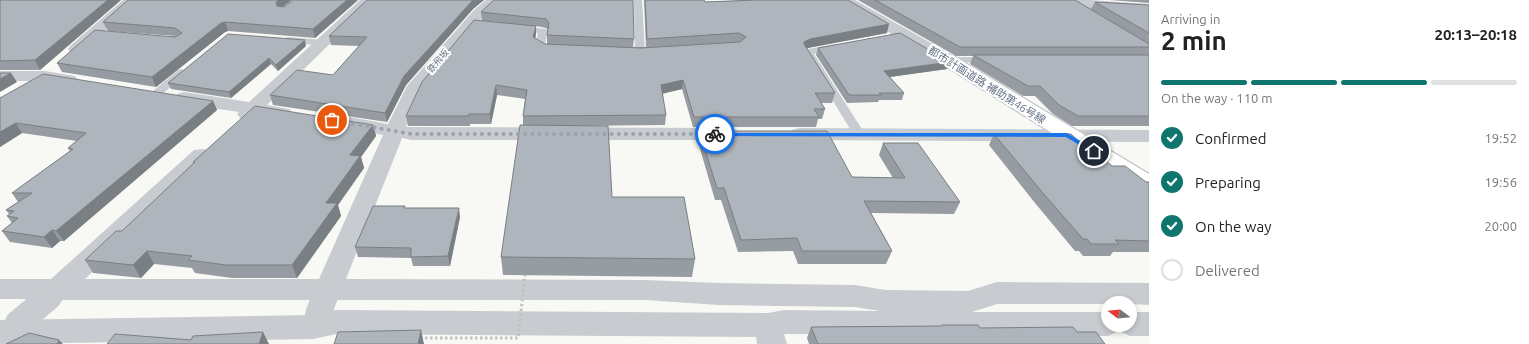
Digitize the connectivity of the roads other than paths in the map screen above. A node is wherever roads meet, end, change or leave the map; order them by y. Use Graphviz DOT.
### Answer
graph roads {
  1 [pos="132,0"];
  2 [pos="368,0"];
  3 [pos="495,0"];
  4 [pos="638,0"];
  5 [pos="844,0"];
  6 [pos="1021,0"];
  7 [pos="1071,3"];
  8 [pos="1149,8"];
  9 [pos="1091,15"];
  10 [pos="512,28"];
  11 [pos="276,39"];
  12 [pos="324,43"];
  13 [pos="845,45"];
  14 [pos="561,49"];
  15 [pos="640,52"];
  16 [pos="948,60"];
  17 [pos="1002,60"];
  18 [pos="192,64"];
  19 [pos="0,76"];
  20 [pos="45,76"];
  21 [pos="89,83"];
  22 [pos="19,91"];
  23 [pos="148,92"];
  24 [pos="254,108"];
  25 [pos="300,116"];
  26 [pos="324,119"];
  27 [pos="395,130"];
  28 [pos="748,134"];
  29 [pos="780,134"];
  30 [pos="859,134"];
  31 [pos="1067,135"];
  32 [pos="1149,136"];
  33 [pos="1149,184"];
  34 [pos="0,288"];
  35 [pos="54,292"];
  36 [pos="1149,294"];
  37 [pos="318,315"];
  38 [pos="1101,324"];
  39 [pos="1137,324"];
  40 [pos="1149,324"];
  41 [pos="6,331"];
  42 [pos="770,334"];
  1 -- 20 [label="street"];
  2 -- 12 [label="street"];
  3 -- 27 [label="street, 鉄飛坂"];
  4 -- 15 [label="lane"];
  5 -- 16 [label="street, 都市計画道路 補助第46号線"];
  6 -- 7 [label="street"];
  7 -- 8 [label="street"];
  7 -- 9 [label="lane"];
  10 -- 14 [label="lane"];
  11 -- 12 [label="lane"];
  12 -- 24 [label="street"];
  13 -- 30 [label="lane"];
  16 -- 17 [label="lane"];
  16 -- 31 [label="street, 都市計画道路 補助第46号線"];
  18 -- 23 [label="lane"];
  19 -- 20 [label="street"];
  20 -- 21 [label="street"];
  20 -- 22 [label="street"];
  23 -- 24 [label="street"];
  24 -- 25 [label="street"];
  24 -- 35 [label="street"];
  26 -- 27 [label="street"];
  27 -- 28 [label="street"];
  27 -- 37 [label="street, 鉄飛坂"];
  29 -- 30 [label="street"];
  30 -- 31 [label="street"];
  31 -- 32 [label="street"];
  31 -- 33 [label="street, 都市計画道路 補助第46号線"];
  34 -- 35 [label="street"];
  35 -- 37 [label="street"];
  35 -- 41 [label="street, bridge"];
  36 -- 37 [label="street"];
  37 -- 41 [label="street"];
  37 -- 42 [label="street"];
  38 -- 42 [label="street"];
  39 -- 40 [label="street"];
}
